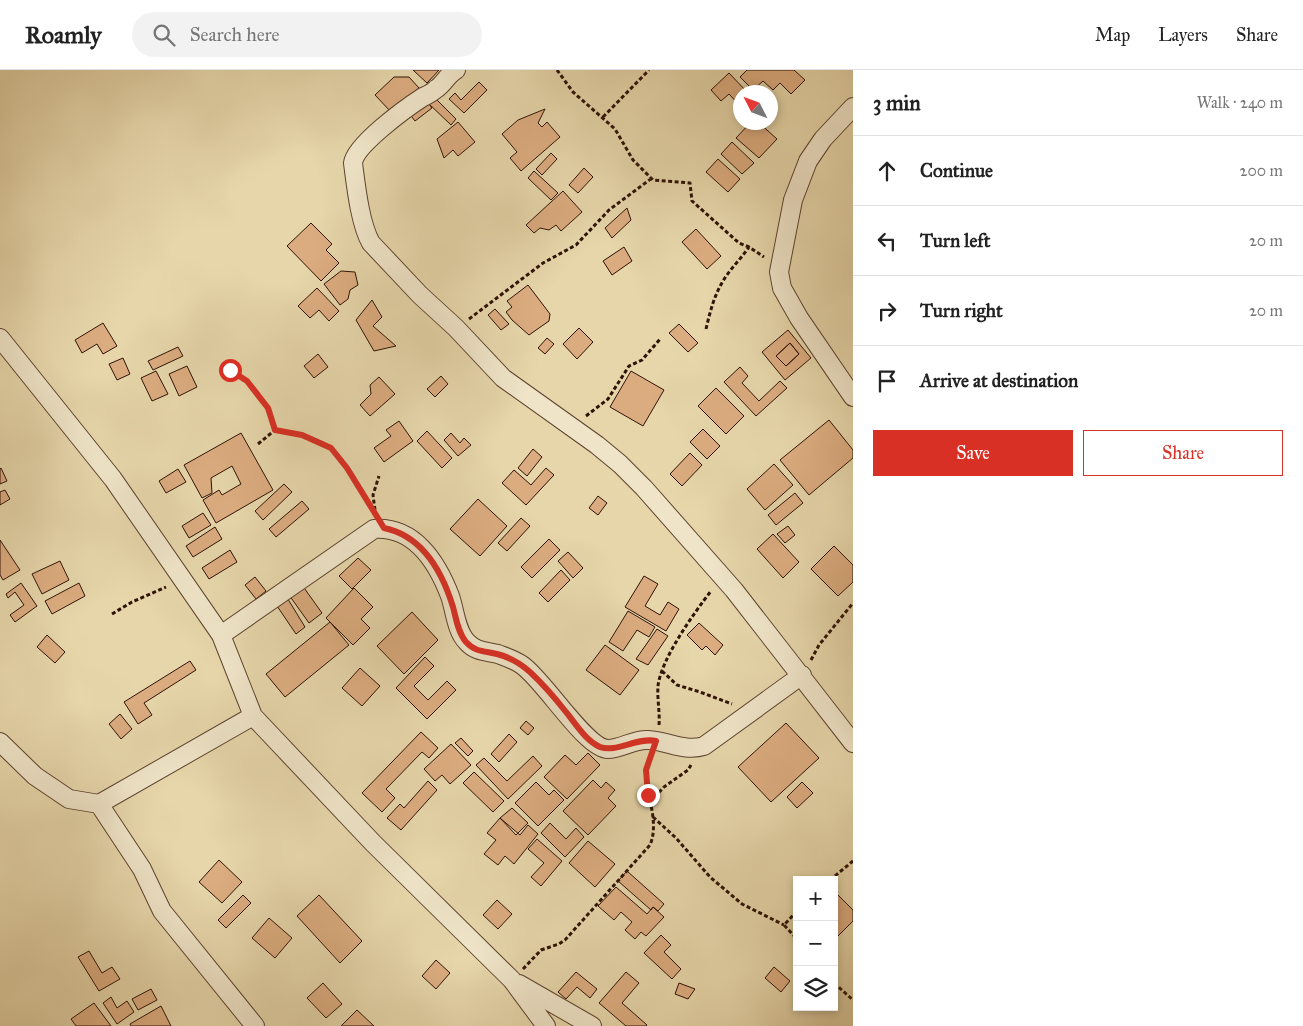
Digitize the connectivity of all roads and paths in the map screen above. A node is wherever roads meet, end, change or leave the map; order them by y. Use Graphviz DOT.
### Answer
graph roads {
  1 [pos="456,70"];
  2 [pos="557,70"];
  3 [pos="648,70"];
  4 [pos="853,107"];
  5 [pos="603,117"];
  6 [pos="652,178"];
  7 [pos="749,247"];
  8 [pos="779,272"];
  9 [pos="456,328"];
  10 [pos="706,329"];
  11 [pos="0,338"];
  12 [pos="661,338"];
  13 [pos="230,370"];
  14 [pos="853,397"];
  15 [pos="571,426"];
  16 [pos="275,430"];
  17 [pos="258,444"];
  18 [pos="379,476"];
  19 [pos="375,513"];
  20 [pos="384,528"];
  21 [pos="722,577"];
  22 [pos="183,580"];
  23 [pos="853,603"];
  24 [pos="112,614"];
  25 [pos="221,635"];
  26 [pos="662,671"];
  27 [pos="802,675"];
  28 [pos="757,708"];
  29 [pos="253,716"];
  30 [pos="656,741"];
  31 [pos="0,742"];
  32 [pos="853,743"];
  33 [pos="698,748"];
  34 [pos="650,802"];
  35 [pos="99,804"];
  36 [pos="652,816"];
  37 [pos="853,861"];
  38 [pos="835,876"];
  39 [pos="793,915"];
  40 [pos="784,925"];
  41 [pos="793,935"];
  42 [pos="512,980"];
  43 [pos="838,987"];
  44 [pos="853,1000"];
  45 [pos="255,1026"];
  46 [pos="546,1026"];
  47 [pos="592,1026"];
  1 -- 9 [label="street"];
  2 -- 5 [label="path"];
  3 -- 5 [label="path"];
  4 -- 8 [label="street"];
  5 -- 6 [label="path"];
  6 -- 7 [label="path"];
  6 -- 9 [label="path"];
  7 -- 8 [label="path"];
  7 -- 10 [label="path"];
  8 -- 14 [label="street"];
  9 -- 15 [label="street"];
  11 -- 22 [label="street"];
  12 -- 15 [label="path"];
  13 -- 16 [label="path"];
  15 -- 21 [label="street"];
  16 -- 17 [label="path"];
  16 -- 19 [label="path"];
  18 -- 19 [label="path"];
  19 -- 20 [label="path"];
  20 -- 25 [label="street"];
  20 -- 30 [label="street"];
  21 -- 26 [label="path"];
  21 -- 27 [label="street"];
  22 -- 24 [label="path"];
  22 -- 25 [label="street"];
  23 -- 27 [label="path"];
  25 -- 29 [label="street"];
  26 -- 28 [label="path"];
  26 -- 30 [label="path"];
  27 -- 28 [label="street"];
  27 -- 32 [label="street"];
  28 -- 33 [label="street"];
  29 -- 35 [label="street"];
  29 -- 42 [label="street"];
  30 -- 33 [label="street"];
  30 -- 34 [label="path"];
  31 -- 35 [label="street"];
  33 -- 34 [label="path"];
  34 -- 36 [label="path"];
  35 -- 45 [label="street"];
  36 -- 40 [label="path"];
  36 -- 42 [label="path"];
  37 -- 38 [label="path"];
  39 -- 40 [label="path"];
  40 -- 41 [label="path"];
  42 -- 46 [label="street"];
  42 -- 47 [label="street"];
  43 -- 44 [label="path"];
}
